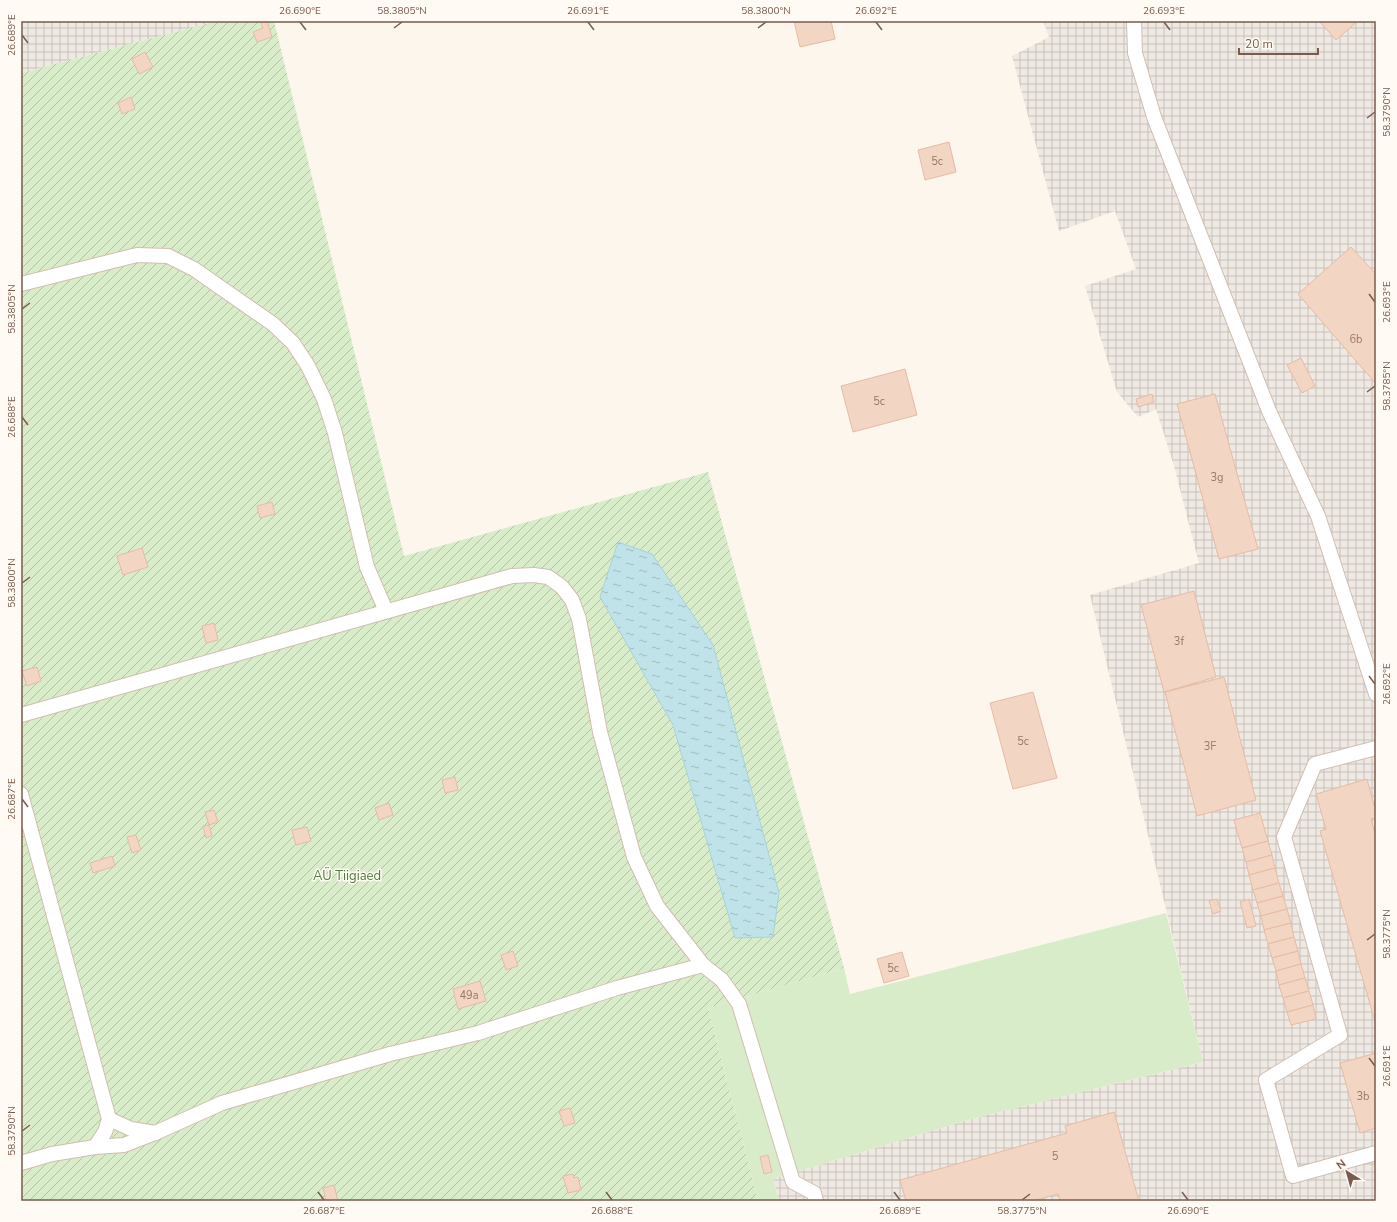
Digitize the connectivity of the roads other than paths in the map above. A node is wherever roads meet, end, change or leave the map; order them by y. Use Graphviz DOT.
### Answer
graph roads {
  1 [pos="1134,21"];
  2 [pos="21,284"];
  3 [pos="386,611"];
  4 [pos="1376,694"];
  5 [pos="21,715"];
  6 [pos="1376,748"];
  7 [pos="21,794"];
  8 [pos="703,965"];
  9 [pos="110,1119"];
  10 [pos="155,1133"];
  11 [pos="94,1147"];
  12 [pos="1376,1153"];
  13 [pos="21,1163"];
  14 [pos="816,1201"];
  1 -- 4 [label="lane"];
  2 -- 3 [label="lane"];
  3 -- 5 [label="lane"];
  3 -- 8 [label="lane"];
  6 -- 12 [label="lane"];
  7 -- 9 [label="lane"];
  8 -- 10 [label="lane"];
  8 -- 14 [label="lane"];
  9 -- 10 [label="lane"];
  9 -- 11 [label="lane"];
  10 -- 11 [label="lane"];
  11 -- 13 [label="lane"];
}
